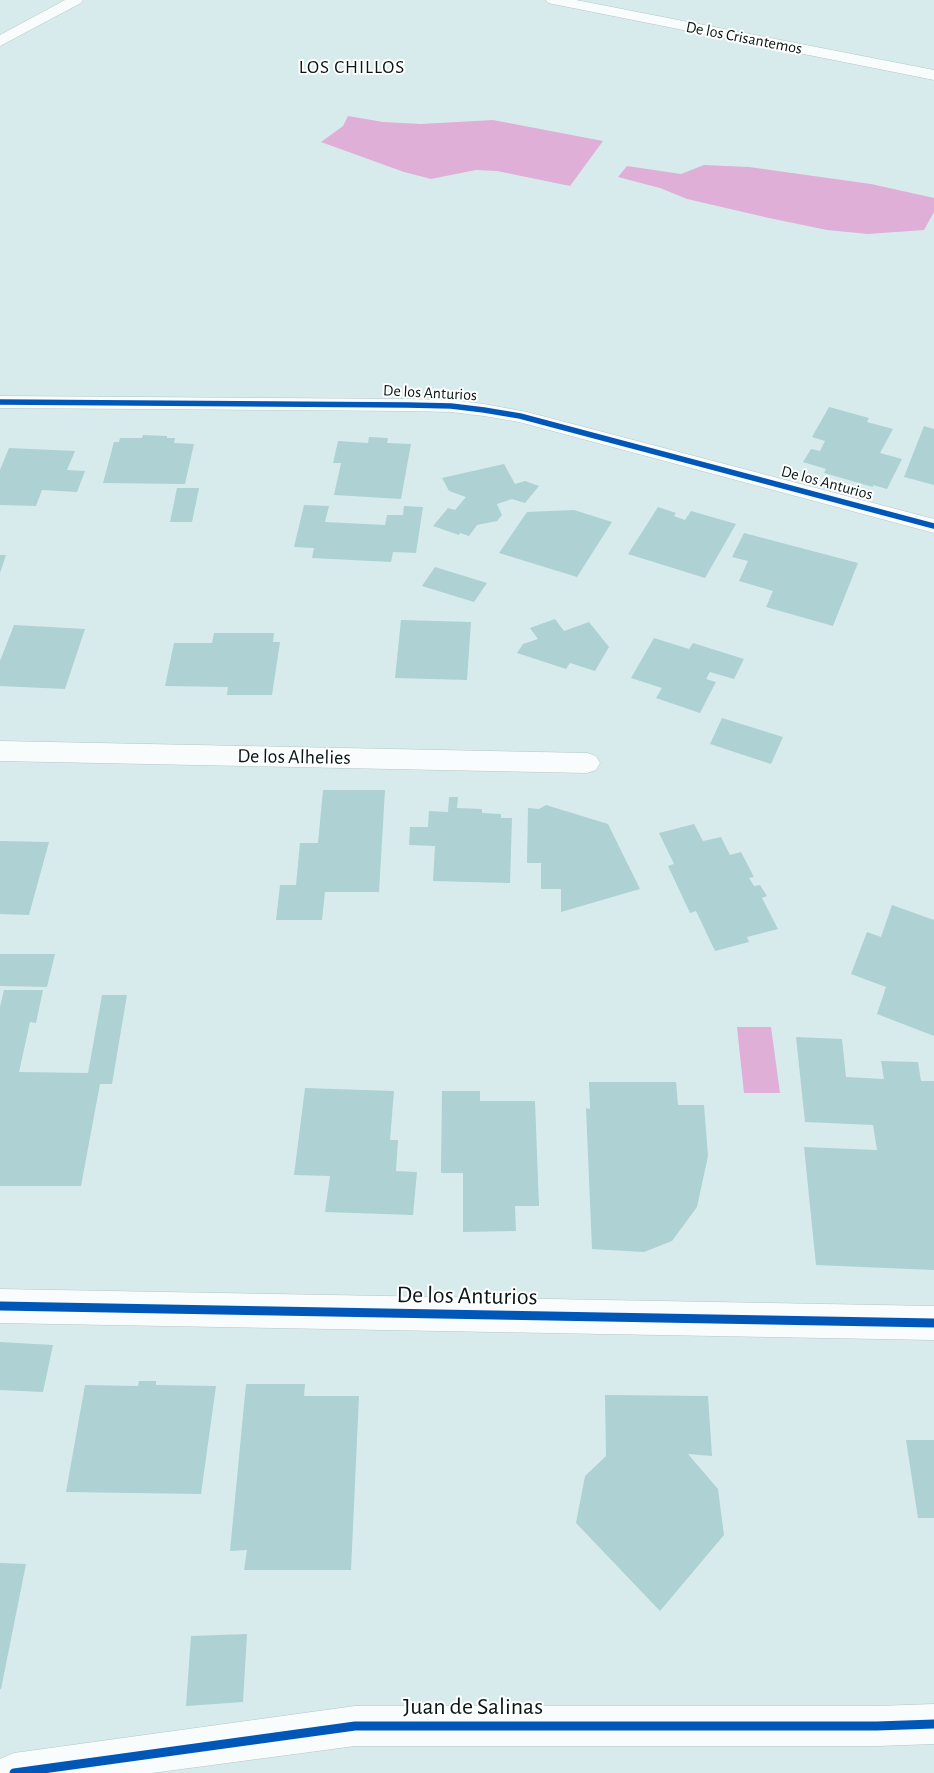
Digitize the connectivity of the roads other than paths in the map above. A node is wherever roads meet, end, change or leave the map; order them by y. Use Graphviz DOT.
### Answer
graph roads {
  1 [pos="76,0"];
  2 [pos="553,0"];
  3 [pos="0,41"];
  4 [pos="934,76"];
  5 [pos="0,402"];
  6 [pos="934,526"];
  7 [pos="0,752"];
  8 [pos="587,763"];
  9 [pos="0,1306"];
  10 [pos="934,1323"];
  11 [pos="934,1724"];
  12 [pos="14,1773"];
  1 -- 3 [label="street"];
  2 -- 4 [label="street, De los Crisantemos"];
  5 -- 6 [label="street, De los Anturios"];
  7 -- 8 [label="street, De los Alhelies"];
  9 -- 10 [label="street, De los Anturios"];
  11 -- 12 [label="street, Juan de Salinas"];
}
